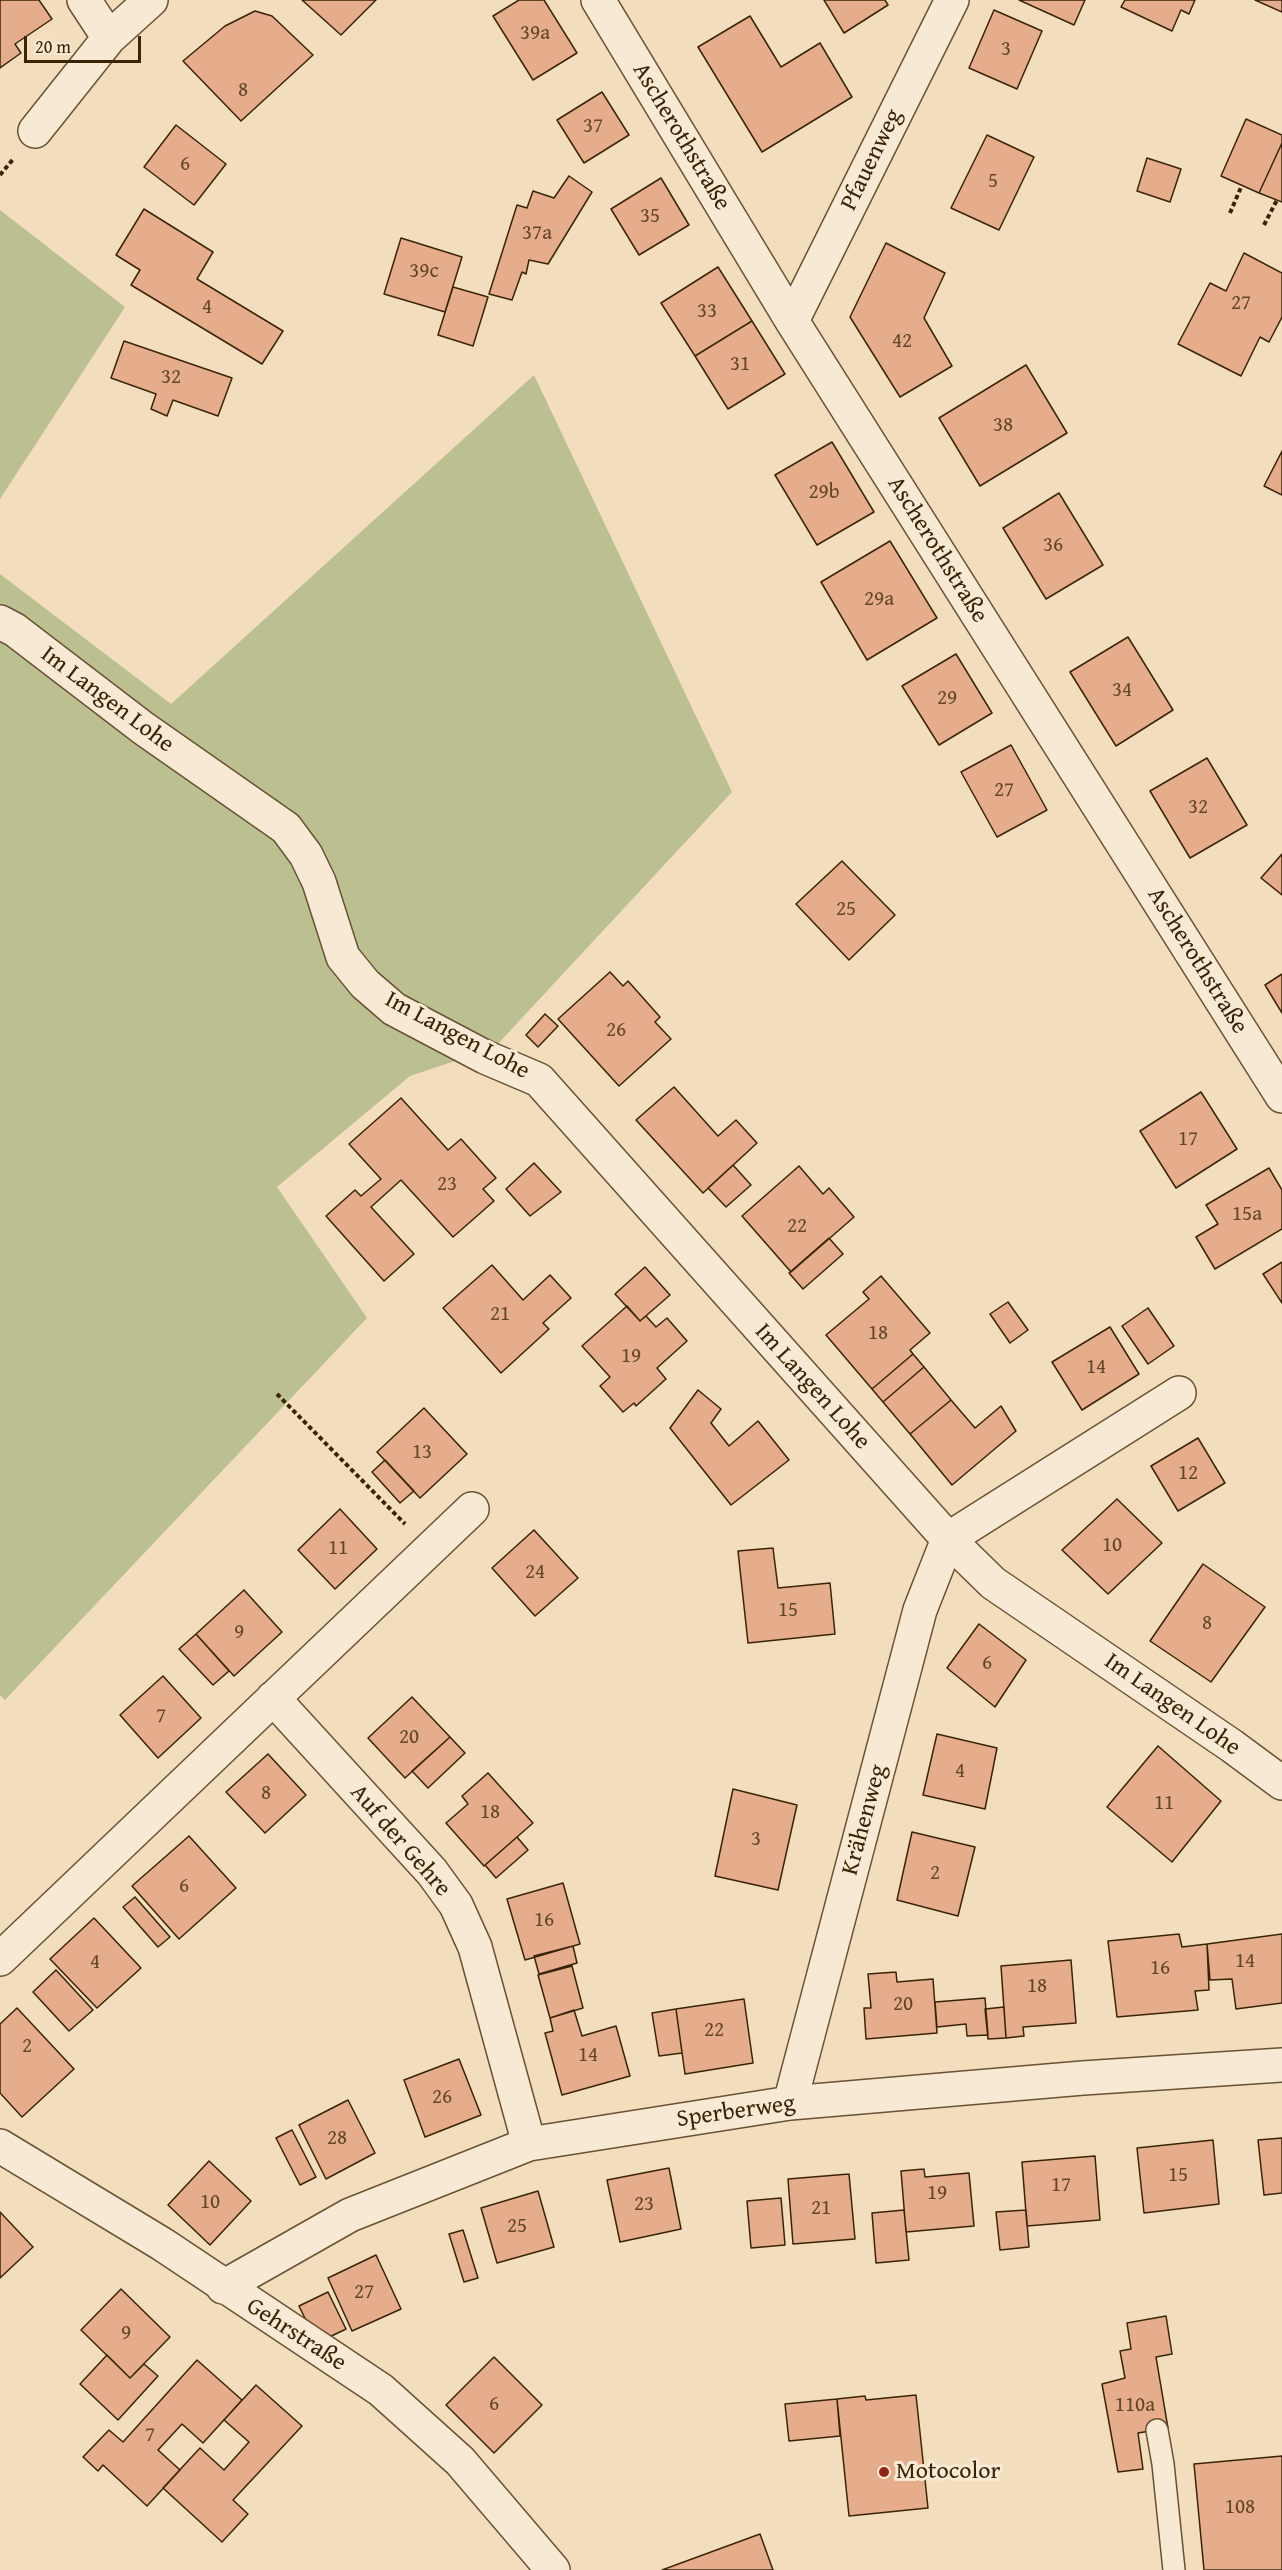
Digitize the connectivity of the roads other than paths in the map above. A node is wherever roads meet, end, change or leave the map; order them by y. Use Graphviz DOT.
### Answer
graph roads {
  1 [pos="84,0"];
  2 [pos="151,0"];
  3 [pos="598,0"];
  4 [pos="952,0"];
  5 [pos="109,38"];
  6 [pos="35,131"];
  7 [pos="792,321"];
  8 [pos="0,622"];
  9 [pos="1282,1096"];
  10 [pos="1179,1393"];
  11 [pos="472,1509"];
  12 [pos="948,1539"];
  13 [pos="273,1698"];
  14 [pos="1282,1783"];
  15 [pos="0,1959"];
  16 [pos="1282,2065"];
  17 [pos="790,2103"];
  18 [pos="529,2144"];
  19 [pos="0,2146"];
  20 [pos="224,2287"];
  21 [pos="1157,2430"];
  22 [pos="553,2570"];
  23 [pos="1174,2570"];
  1 -- 5 [label="street"];
  2 -- 5 [label="street"];
  3 -- 7 [label="street, Ascherothstraße"];
  4 -- 7 [label="street, Pfauenweg"];
  5 -- 6 [label="street"];
  7 -- 9 [label="street, Ascherothstraße"];
  8 -- 12 [label="street, Im Langen Lohe"];
  10 -- 12 [label="street"];
  11 -- 13 [label="street"];
  12 -- 14 [label="street, Im Langen Lohe"];
  12 -- 17 [label="street, Krähenweg"];
  13 -- 15 [label="street"];
  13 -- 18 [label="street, Auf der Gehre"];
  16 -- 17 [label="street, Sperberweg"];
  17 -- 18 [label="street, Sperberweg"];
  18 -- 20 [label="street, Sperberweg"];
  19 -- 20 [label="street, Gehrstraße"];
  20 -- 22 [label="street, Gehrstraße"];
  21 -- 23 [label="lane"];
}
